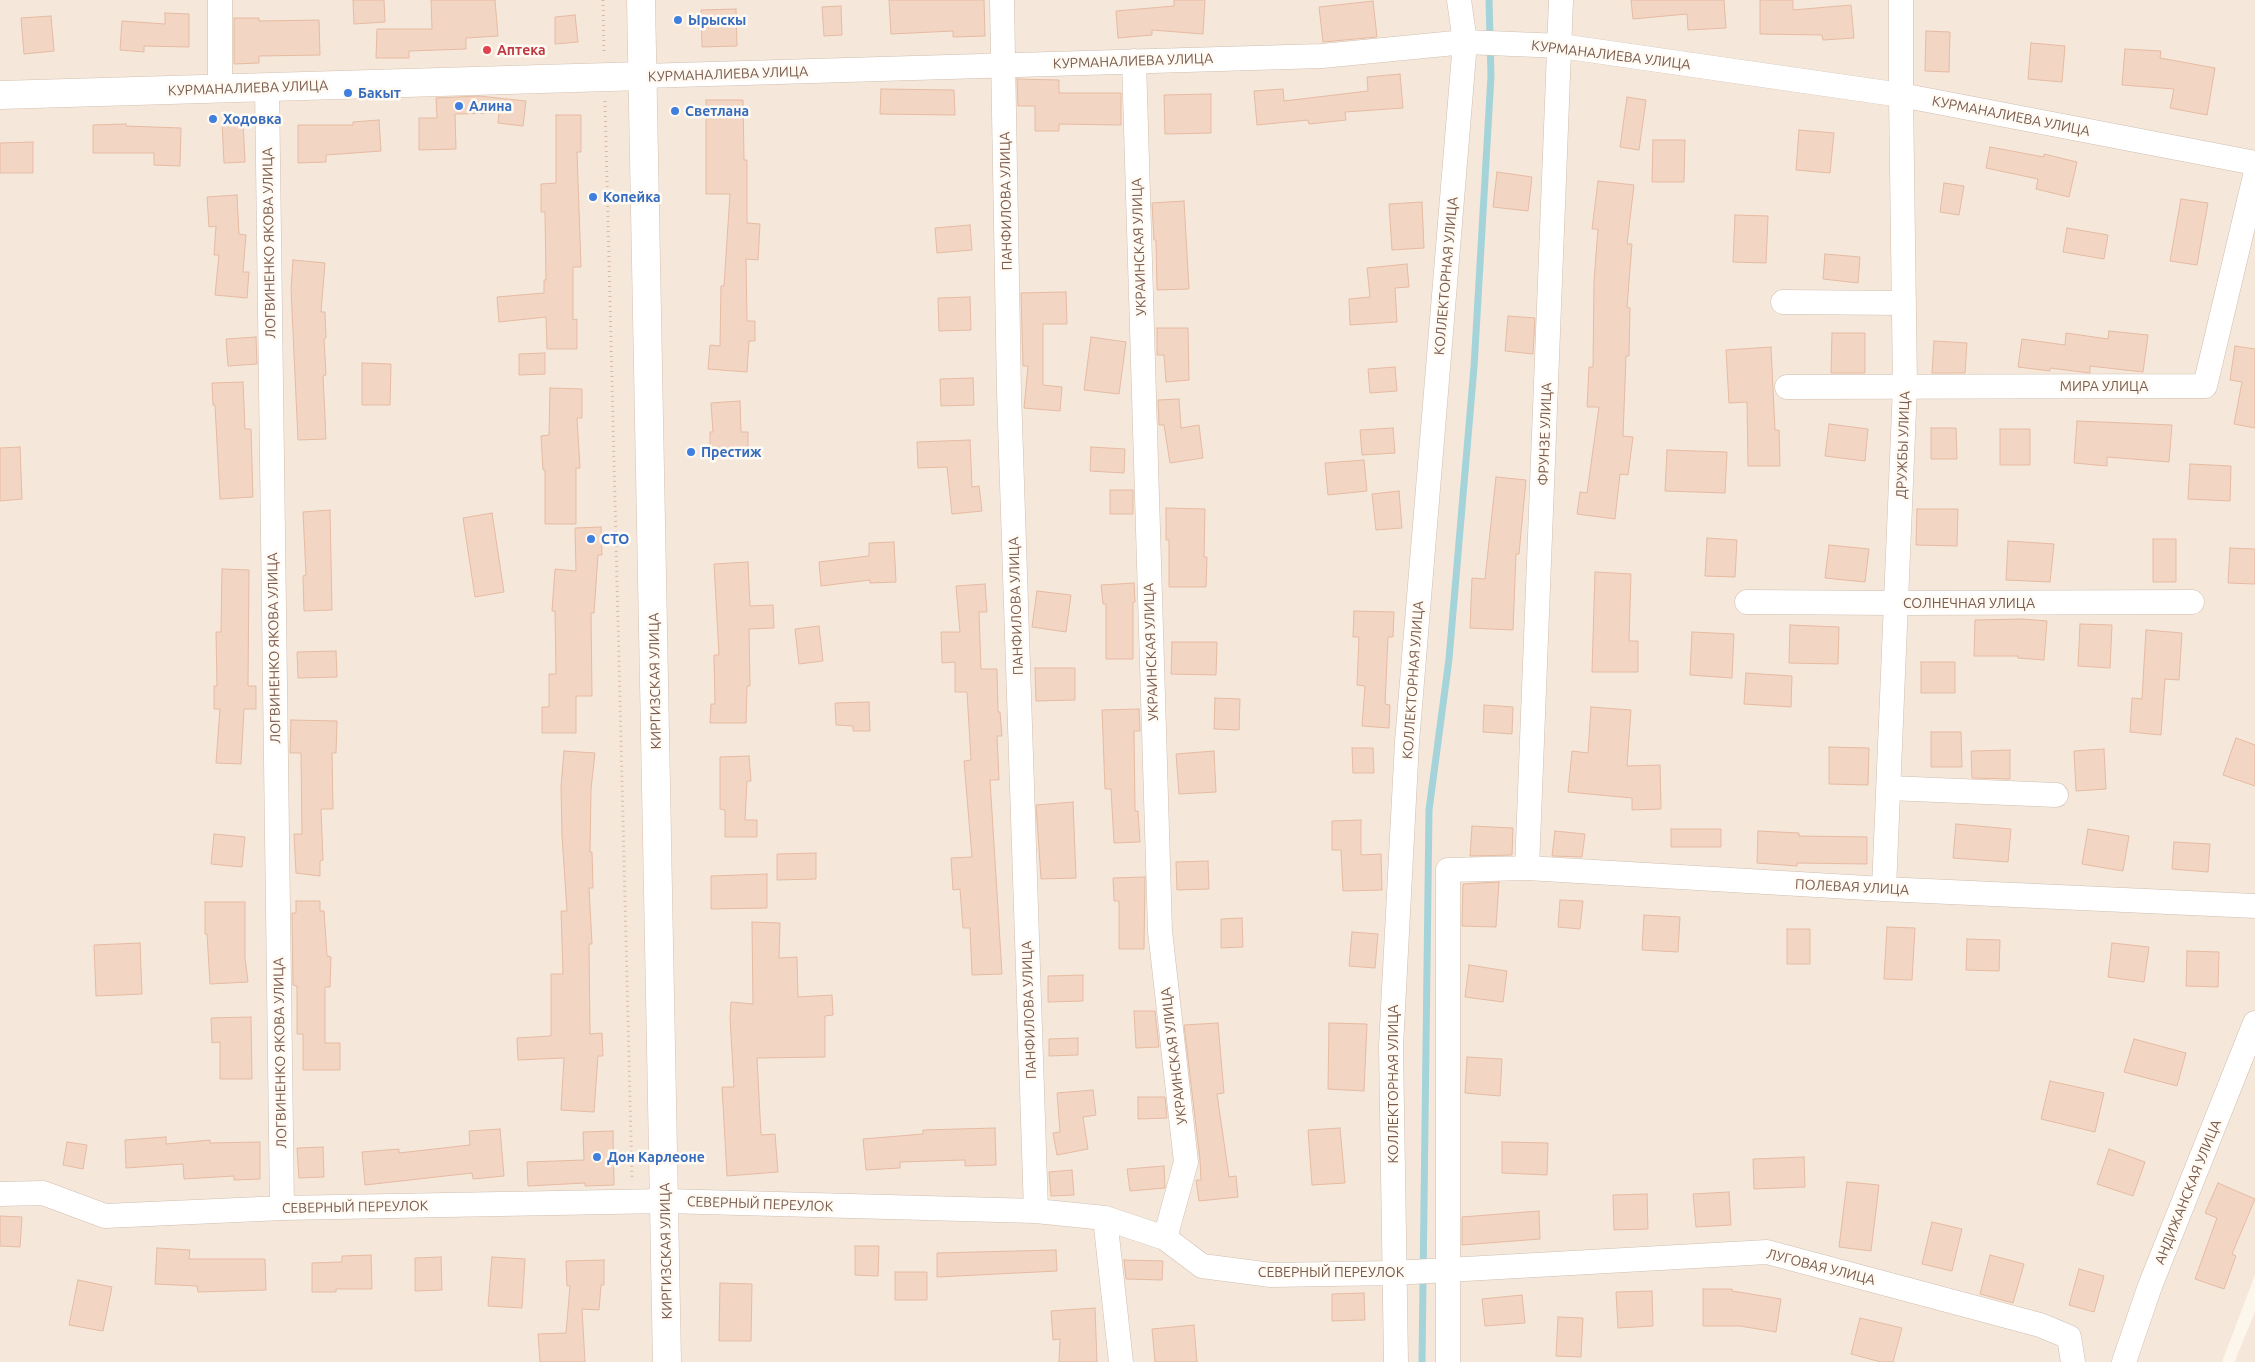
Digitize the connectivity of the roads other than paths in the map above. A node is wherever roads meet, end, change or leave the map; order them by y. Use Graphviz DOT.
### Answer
graph roads {
  1 [pos="220,0"];
  2 [pos="641,0"];
  3 [pos="1002,0"];
  4 [pos="1459,0"];
  5 [pos="1561,0"];
  6 [pos="1902,0"];
  7 [pos="1465,42"];
  8 [pos="1561,46"];
  9 [pos="1134,61"];
  10 [pos="1005,65"];
  11 [pos="643,76"];
  12 [pos="267,87"];
  13 [pos="220,89"];
  14 [pos="0,95"];
  15 [pos="1901,95"];
  16 [pos="2255,162"];
  17 [pos="2255,176"];
  18 [pos="1783,302"];
  19 [pos="1904,303"];
  20 [pos="1906,386"];
  21 [pos="1787,387"];
  22 [pos="1746,602"];
  23 [pos="2192,602"];
  24 [pos="1896,603"];
  25 [pos="1888,788"];
  26 [pos="2056,795"];
  27 [pos="1527,868"];
  28 [pos="1884,889"];
  29 [pos="2255,906"];
  30 [pos="2255,1023"];
  31 [pos="0,1194"];
  32 [pos="665,1201"];
  33 [pos="282,1208"];
  34 [pos="1036,1211"];
  35 [pos="1105,1218"];
  36 [pos="1165,1238"];
  37 [pos="1449,1270"];
  38 [pos="1394,1273"];
  39 [pos="667,1362"];
  40 [pos="1121,1362"];
  41 [pos="1396,1362"];
  42 [pos="1448,1362"];
  43 [pos="2073,1362"];
  44 [pos="2124,1362"];
  1 -- 13 [label="street"];
  2 -- 11 [label="main road, КИРГИЗСКАЯ УЛИЦА"];
  3 -- 10 [label="street, ПАНФИЛОВА УЛИЦА"];
  4 -- 7 [label="street, КОЛЛЕКТОРНАЯ УЛИЦА"];
  5 -- 8 [label="street, ФРУНЗЕ УЛИЦА"];
  6 -- 15 [label="street, ДРУЖБЫ УЛИЦА"];
  7 -- 8 [label="street, КУРМАНАЛИЕВА УЛИЦА"];
  7 -- 9 [label="street, КУРМАНАЛИЕВА УЛИЦА"];
  7 -- 38 [label="street, КОЛЛЕКТОРНАЯ УЛИЦА"];
  8 -- 15 [label="street, КУРМАНАЛИЕВА УЛИЦА"];
  8 -- 27 [label="street, ФРУНЗЕ УЛИЦА"];
  9 -- 10 [label="street, КУРМАНАЛИЕВА УЛИЦА"];
  9 -- 36 [label="street, УКРАИНСКАЯ УЛИЦА"];
  10 -- 11 [label="street, КУРМАНАЛИЕВА УЛИЦА"];
  10 -- 34 [label="street, ПАНФИЛОВА УЛИЦА"];
  11 -- 12 [label="main road, КУРМАНАЛИЕВА УЛИЦА"];
  11 -- 32 [label="main road, КИРГИЗСКАЯ УЛИЦА"];
  12 -- 13 [label="main road, КУРМАНАЛИЕВА УЛИЦА"];
  12 -- 33 [label="street, ЛОГВИНЕНКО ЯКОВА УЛИЦА"];
  13 -- 14 [label="main road, КУРМАНАЛИЕВА УЛИЦА"];
  15 -- 16 [label="street, КУРМАНАЛИЕВА УЛИЦА"];
  15 -- 19 [label="street, ДРУЖБЫ УЛИЦА"];
  17 -- 20 [label="street, МИРА УЛИЦА"];
  18 -- 19 [label="street"];
  19 -- 20 [label="street, ДРУЖБЫ УЛИЦА"];
  20 -- 21 [label="street, МИРА УЛИЦА"];
  20 -- 24 [label="street, ДРУЖБЫ УЛИЦА"];
  22 -- 24 [label="street, СОЛНЕЧНАЯ УЛИЦА"];
  23 -- 24 [label="street, СОЛНЕЧНАЯ УЛИЦА"];
  24 -- 25 [label="street, ДРУЖБЫ УЛИЦА"];
  25 -- 26 [label="street"];
  25 -- 28 [label="street, ДРУЖБЫ УЛИЦА"];
  27 -- 28 [label="street, ПОЛЕВАЯ УЛИЦА"];
  27 -- 37 [label="street, ПОЛЕВАЯ УЛИЦА"];
  28 -- 29 [label="street, ПОЛЕВАЯ УЛИЦА"];
  30 -- 44 [label="street, АНДИЖАНСКАЯ УЛИЦА"];
  31 -- 33 [label="street, СЕВЕРНЫЙ ПЕРЕУЛОК"];
  32 -- 33 [label="street, СЕВЕРНЫЙ ПЕРЕУЛОК"];
  32 -- 34 [label="street, СЕВЕРНЫЙ ПЕРЕУЛОК"];
  32 -- 39 [label="main road, КИРГИЗСКАЯ УЛИЦА"];
  34 -- 35 [label="street, СЕВЕРНЫЙ ПЕРЕУЛОК"];
  35 -- 36 [label="street, СЕВЕРНЫЙ ПЕРЕУЛОК"];
  35 -- 40 [label="street"];
  36 -- 38 [label="street, СЕВЕРНЫЙ ПЕРЕУЛОК"];
  37 -- 38 [label="street, СЕВЕРНЫЙ ПЕРЕУЛОК"];
  37 -- 42 [label="street"];
  37 -- 43 [label="street, ЛУГОВАЯ УЛИЦА"];
  38 -- 41 [label="street, КОЛЛЕКТОРНАЯ УЛИЦА"];
}
